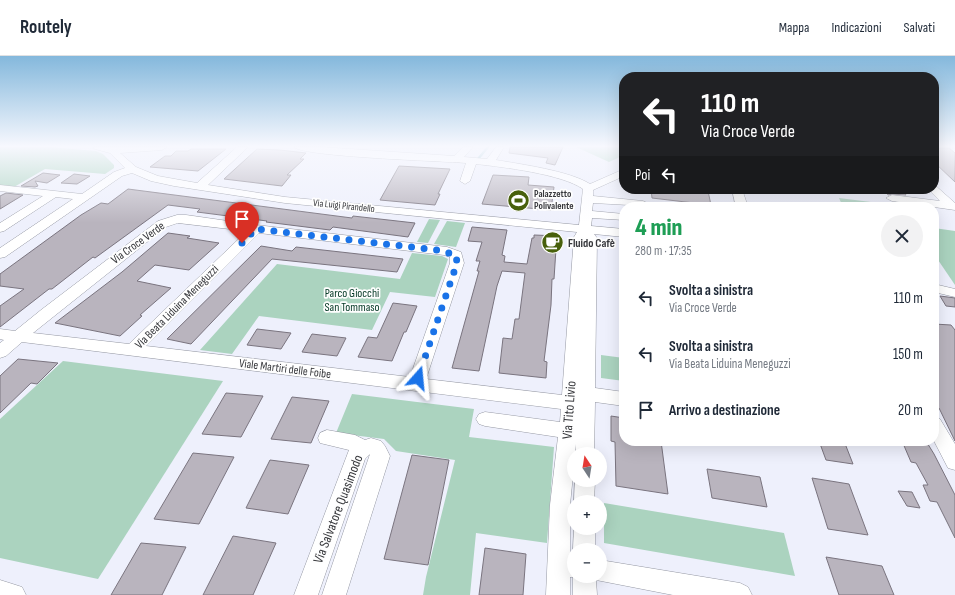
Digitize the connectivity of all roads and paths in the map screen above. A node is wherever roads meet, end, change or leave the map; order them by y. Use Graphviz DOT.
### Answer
graph roads {
  1 [pos="123,172"];
  2 [pos="139,172"];
  3 [pos="216,172"];
  4 [pos="468,172"];
  5 [pos="545,172"];
  6 [pos="619,174"];
  7 [pos="465,181"];
  8 [pos="199,187"];
  9 [pos="0,188"];
  10 [pos="588,193"];
  11 [pos="54,194"];
  12 [pos="938,194"];
  13 [pos="83,197"];
  14 [pos="892,198"];
  15 [pos="634,202"];
  16 [pos="916,202"];
  17 [pos="939,206"];
  18 [pos="953,208"];
  19 [pos="619,218"];
  20 [pos="586,222"];
  21 [pos="0,228"];
  22 [pos="256,229"];
  23 [pos="619,232"];
  24 [pos="0,254"];
  25 [pos="939,289"];
  26 [pos="955,293"];
  27 [pos="0,334"];
  28 [pos="18,336"];
  29 [pos="133,350"];
  30 [pos="0,352"];
  31 [pos="580,353"];
  32 [pos="416,385"];
  33 [pos="587,394"];
  34 [pos="619,398"];
  35 [pos="570,403"];
  36 [pos="485,419"];
  37 [pos="568,431"];
  38 [pos="939,433"];
  39 [pos="327,438"];
  40 [pos="586,447"];
  41 [pos="357,457"];
  42 [pos="955,462"];
  43 [pos="566,565"];
  44 [pos="607,572"];
  45 [pos="584,583"];
  46 [pos="0,592"];
  47 [pos="14,595"];
  48 [pos="306,595"];
  49 [pos="334,595"];
  50 [pos="558,595"];
  51 [pos="584,595"];
  52 [pos="740,595"];
  1 -- 13 [label="street"];
  2 -- 8 [label="street, Via Luigi Pirandello"];
  3 -- 8 [label="street"];
  4 -- 7 [label="street"];
  5 -- 10 [label="street"];
  6 -- 10 [label="street"];
  8 -- 20 [label="street, Via Luigi Pirandello"];
  9 -- 11 [label="street"];
  10 -- 15 [label="street"];
  10 -- 20 [label="street, Via Tito Livio"];
  11 -- 13 [label="street"];
  11 -- 21 [label="street"];
  12 -- 18 [label="street"];
  13 -- 24 [label="street"];
  14 -- 16 [label="street"];
  17 -- 18 [label="street"];
  19 -- 20 [label="street"];
  20 -- 23 [label="street"];
  20 -- 31 [label="street, Via Tito Livio"];
  22 -- 28 [label="street, Via Croce Verde"];
  22 -- 29 [label="street, Via Beata Liduina Meneguzzi"];
  22 -- 32 [label="street, Via Croce Verde"];
  25 -- 26 [label="street"];
  27 -- 28 [label="street, Viale Martiri delle Foibe"];
  28 -- 29 [label="street, Viale Martiri delle Foibe"];
  28 -- 30 [label="street, Via Croce Verde"];
  29 -- 32 [label="street, Viale Martiri delle Foibe"];
  31 -- 33 [label="street, Via Tito Livio"];
  31 -- 35 [label="street, Via Tito Livio"];
  32 -- 35 [label="street, Viale Martiri delle Foibe"];
  33 -- 34 [label="street, Via Tito Livio"];
  33 -- 40 [label="street, Via Tito Livio"];
  35 -- 37 [label="street, Via Tito Livio"];
  36 -- 37 [label="street"];
  37 -- 43 [label="street, Via Tito Livio"];
  38 -- 42 [label="street"];
  39 -- 41 [label="street"];
  41 -- 48 [label="street, Via Salvatore Quasimodo"];
  41 -- 49 [label="street, Via Salvatore Quasimodo"];
  43 -- 50 [label="street, Via Tito Livio"];
  44 -- 52 [label="street"];
  45 -- 51 [label="street"];
  46 -- 47 [label="street"];
}
